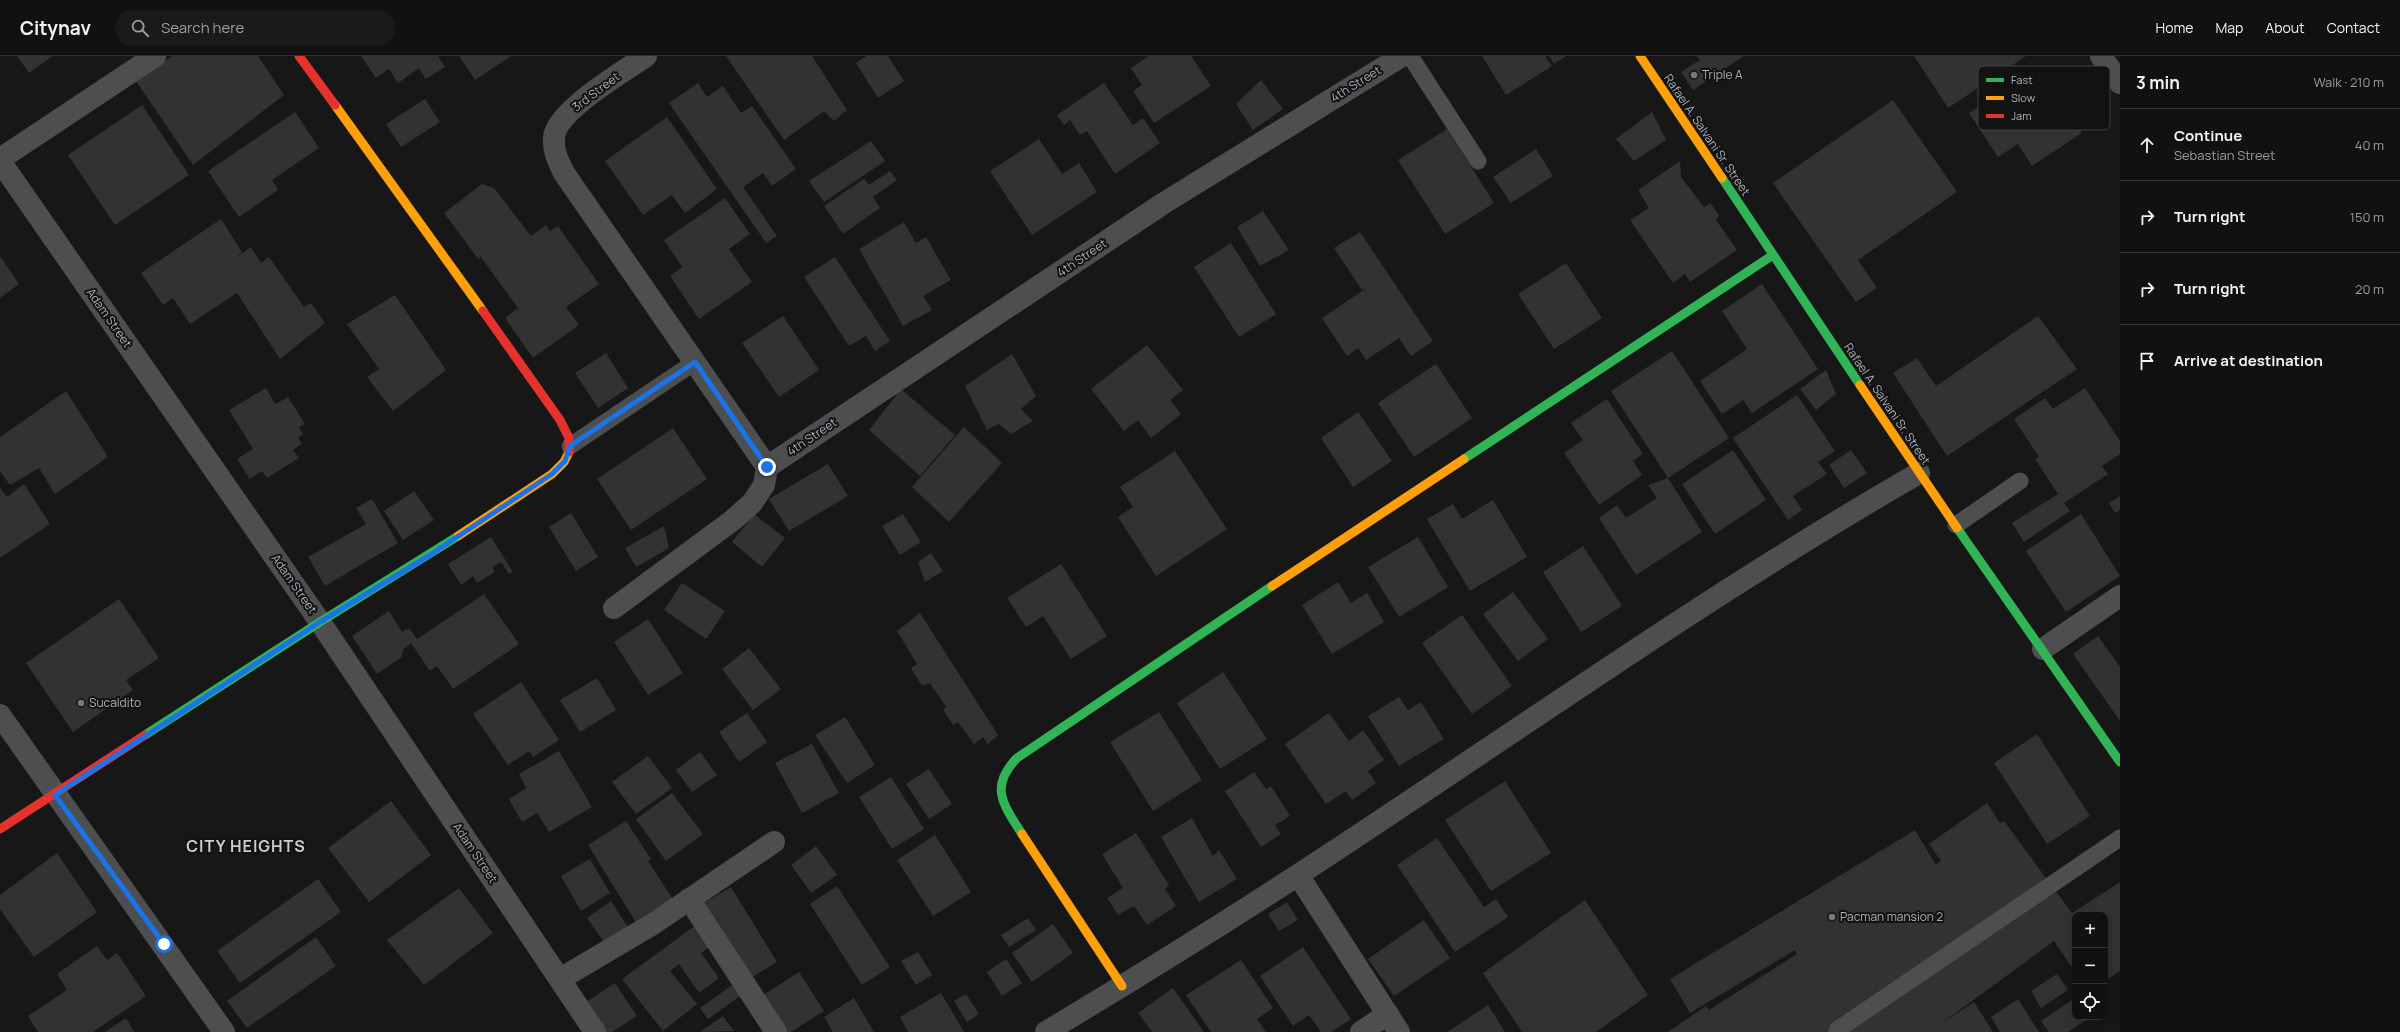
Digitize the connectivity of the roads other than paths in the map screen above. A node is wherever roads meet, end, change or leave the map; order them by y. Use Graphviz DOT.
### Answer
graph roads {
  1 [pos="154,56"];
  2 [pos="299,56"];
  3 [pos="646,56"];
  4 [pos="1402,56"];
  5 [pos="1410,56"];
  6 [pos="1640,56"];
  7 [pos="2101,56"];
  8 [pos="2108,66"];
  9 [pos="2110,69"];
  10 [pos="2120,83"];
  11 [pos="0,160"];
  12 [pos="1478,161"];
  13 [pos="1773,255"];
  14 [pos="695,362"];
  15 [pos="570,446"];
  16 [pos="767,467"];
  17 [pos="1919,473"];
  18 [pos="2020,481"];
  19 [pos="1956,525"];
  20 [pos="2120,596"];
  21 [pos="614,608"];
  22 [pos="320,622"];
  23 [pos="2043,649"];
  24 [pos="0,714"];
  25 [pos="2120,762"];
  26 [pos="55,795"];
  27 [pos="0,829"];
  28 [pos="2120,838"];
  29 [pos="774,842"];
  30 [pos="1298,875"];
  31 [pos="689,899"];
  32 [pos="560,979"];
  33 [pos="1122,986"];
  34 [pos="1393,1023"];
  35 [pos="1837,1030"];
  36 [pos="224,1032"];
  37 [pos="595,1032"];
  38 [pos="776,1032"];
  39 [pos="1046,1032"];
  40 [pos="1361,1032"];
  1 -- 11 [label="street"];
  2 -- 15 [label="street"];
  3 -- 14 [label="street, 3rd Street"];
  4 -- 16 [label="street, 4th Street"];
  5 -- 12 [label="lane"];
  6 -- 13 [label="street, Rafael A. Salvani Sr. Street"];
  7 -- 8 [label="street"];
  9 -- 10 [label="street"];
  11 -- 22 [label="street, Adam Street"];
  13 -- 17 [label="street, Rafael A. Salvani Sr. Street"];
  13 -- 33 [label="street"];
  14 -- 15 [label="lane"];
  14 -- 16 [label="street"];
  15 -- 22 [label="street"];
  16 -- 21 [label="street"];
  17 -- 19 [label="street, Rafael A. Salvani Sr. Street"];
  17 -- 30 [label="street"];
  18 -- 19 [label="lane"];
  19 -- 23 [label="street, Rafael A. Salvani Sr. Street"];
  20 -- 23 [label="street"];
  22 -- 26 [label="street"];
  22 -- 32 [label="street, Adam Street"];
  23 -- 25 [label="street, Rafael A. Salvani Sr. Street"];
  24 -- 26 [label="street"];
  26 -- 27 [label="street"];
  26 -- 36 [label="street"];
  28 -- 35 [label="lane"];
  29 -- 31 [label="street"];
  30 -- 33 [label="street"];
  30 -- 34 [label="street"];
  31 -- 32 [label="street"];
  31 -- 38 [label="street"];
  32 -- 37 [label="street, Adam Street"];
  33 -- 39 [label="street"];
  34 -- 40 [label="street"];
}
